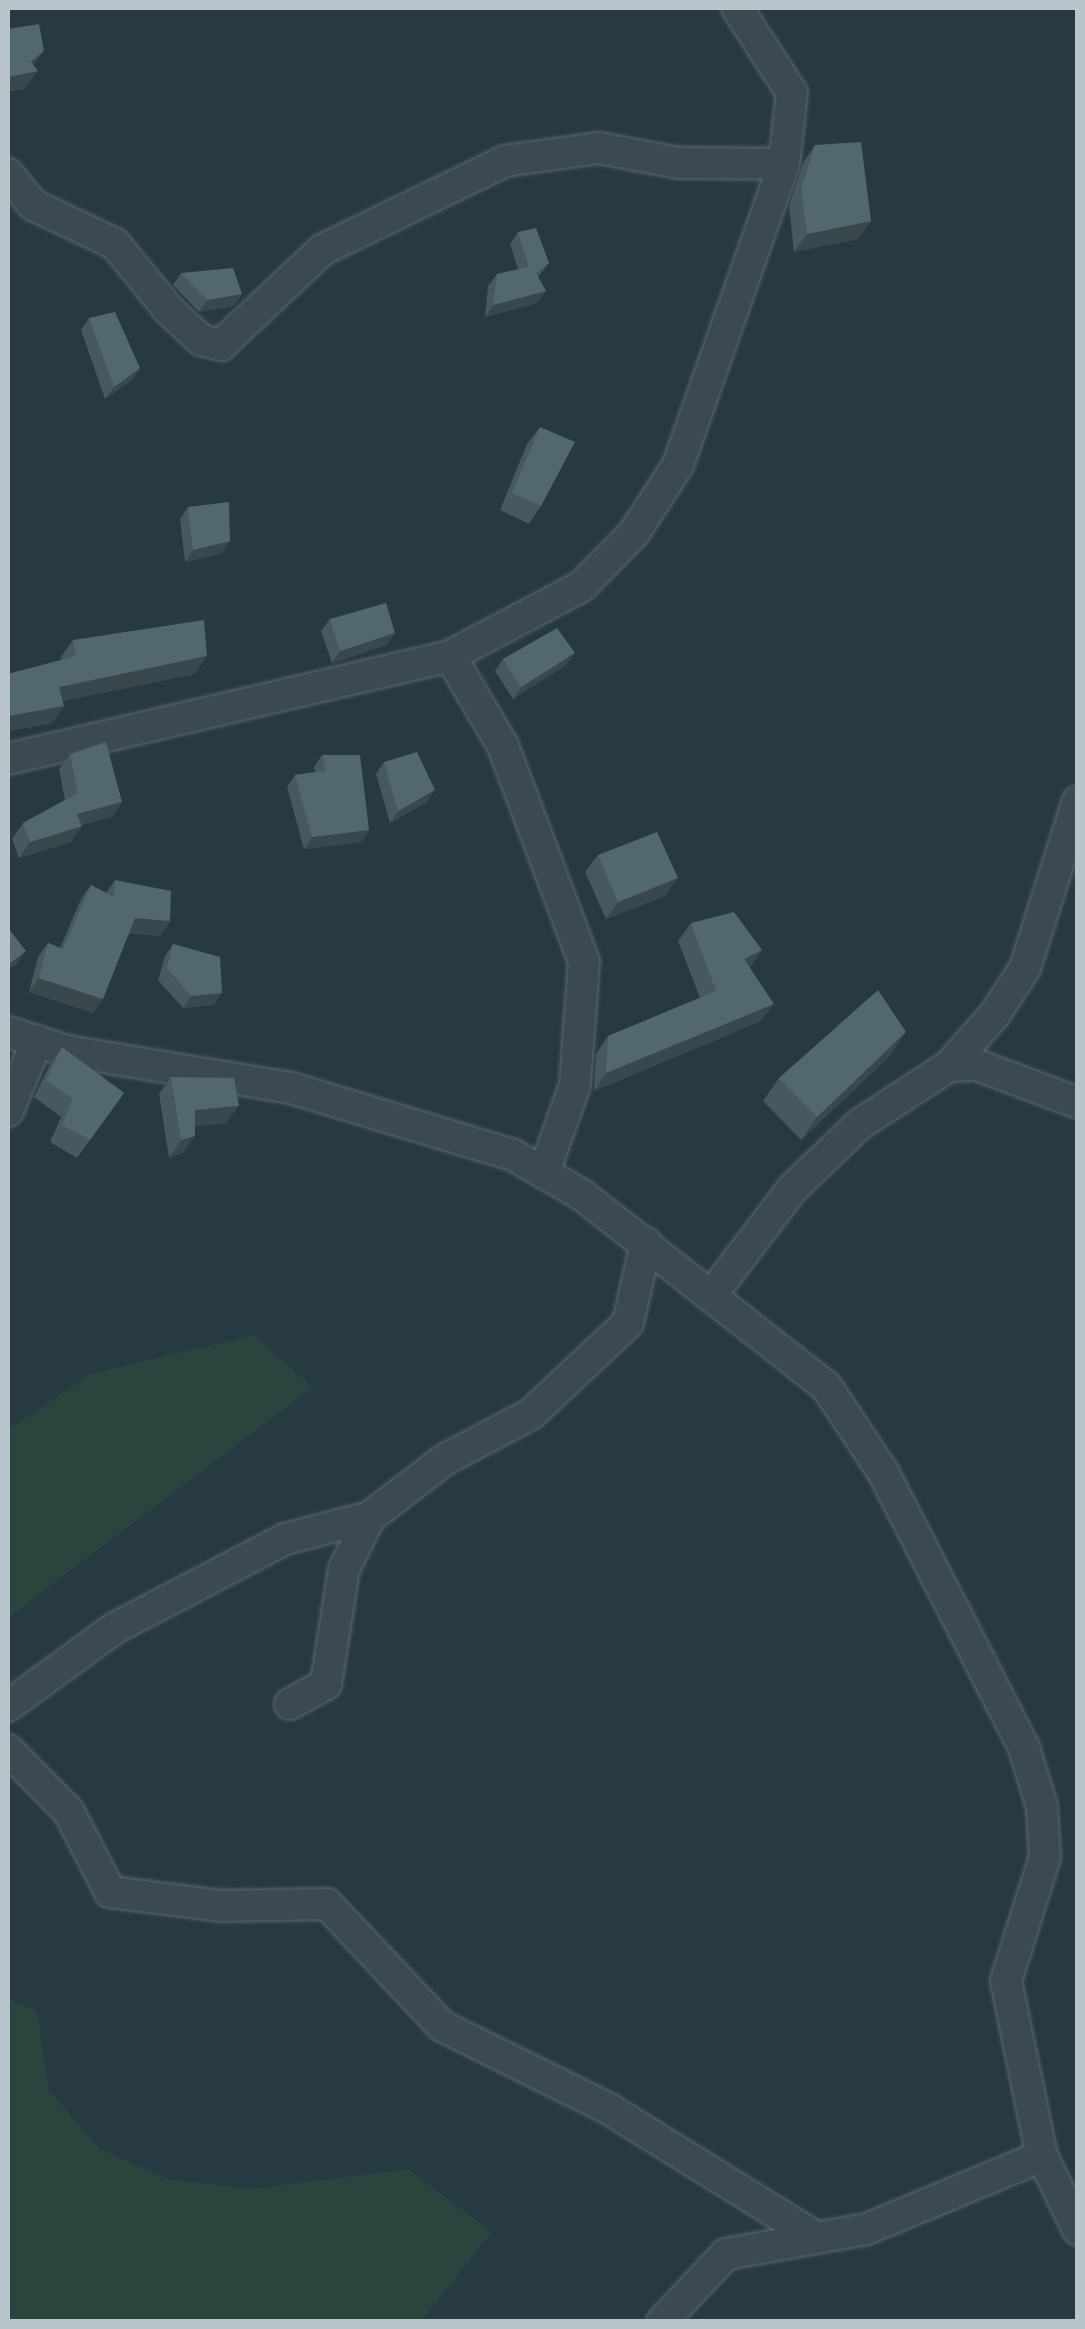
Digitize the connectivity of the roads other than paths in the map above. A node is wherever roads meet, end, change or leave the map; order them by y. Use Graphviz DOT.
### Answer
graph roads {
  1 [pos="737,8"];
  2 [pos="784,164"];
  3 [pos="8,174"];
  4 [pos="450,656"];
  5 [pos="8,759"];
  6 [pos="1078,801"];
  7 [pos="8,1032"];
  8 [pos="37,1042"];
  9 [pos="949,1066"];
  10 [pos="1078,1103"];
  11 [pos="8,1112"];
  12 [pos="544,1172"];
  13 [pos="646,1243"];
  14 [pos="714,1293"];
  15 [pos="370,1517"];
  16 [pos="290,1704"];
  17 [pos="8,1706"];
  18 [pos="8,1750"];
  19 [pos="1042,2156"];
  20 [pos="1076,2222"];
  21 [pos="814,2236"];
  22 [pos="662,2322"];
  1 -- 2 [label="street"];
  2 -- 3 [label="street"];
  2 -- 4 [label="street"];
  4 -- 5 [label="street"];
  4 -- 12 [label="street"];
  6 -- 9 [label="street"];
  7 -- 8 [label="street"];
  8 -- 11 [label="street"];
  8 -- 12 [label="street"];
  9 -- 10 [label="street"];
  9 -- 14 [label="street"];
  12 -- 13 [label="street"];
  13 -- 14 [label="street"];
  13 -- 15 [label="street"];
  14 -- 19 [label="street"];
  15 -- 16 [label="street"];
  15 -- 17 [label="street"];
  18 -- 21 [label="street"];
  19 -- 20 [label="street"];
  19 -- 21 [label="street"];
  21 -- 22 [label="street"];
}
